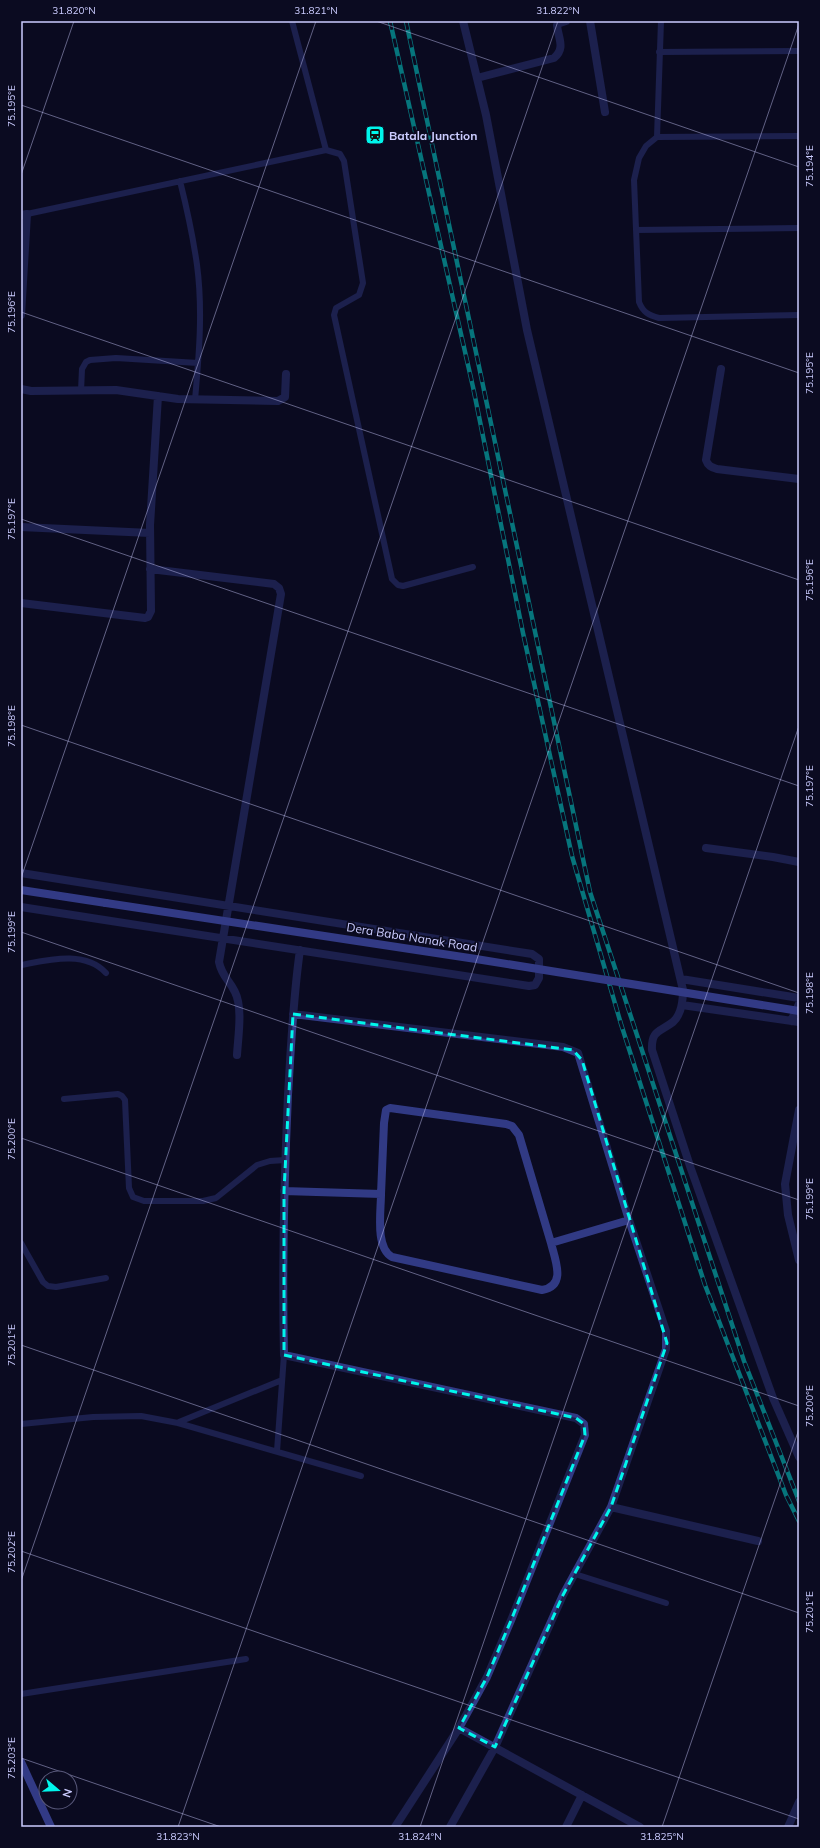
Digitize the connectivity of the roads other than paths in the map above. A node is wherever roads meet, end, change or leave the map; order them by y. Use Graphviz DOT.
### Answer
graph roads {
  1 [pos="292,21"];
  2 [pos="463,21"];
  3 [pos="566,21"];
  4 [pos="590,21"];
  5 [pos="660,21"];
  6 [pos="799,51"];
  7 [pos="660,52"];
  8 [pos="477,78"];
  9 [pos="605,112"];
  10 [pos="799,136"];
  11 [pos="657,137"];
  12 [pos="326,150"];
  13 [pos="180,181"];
  14 [pos="24,214"];
  15 [pos="799,228"];
  16 [pos="636,230"];
  17 [pos="21,315"];
  18 [pos="799,315"];
  19 [pos="198,363"];
  20 [pos="721,369"];
  21 [pos="286,374"];
  22 [pos="21,389"];
  23 [pos="81,391"];
  24 [pos="158,396"];
  25 [pos="195,400"];
  26 [pos="799,479"];
  27 [pos="21,527"];
  28 [pos="150,533"];
  29 [pos="473,567"];
  30 [pos="150,569"];
  31 [pos="21,603"];
  32 [pos="706,848"];
  33 [pos="799,862"];
  34 [pos="21,873"];
  35 [pos="21,890"];
  36 [pos="228,906"];
  37 [pos="21,907"];
  38 [pos="222,938"];
  39 [pos="300,950"];
  40 [pos="21,965"];
  41 [pos="106,973"];
  42 [pos="681,979"];
  43 [pos="799,998"];
  44 [pos="799,1004"];
  45 [pos="682,1005"];
  46 [pos="799,1011"];
  47 [pos="293,1014"];
  48 [pos="795,1022"];
  49 [pos="237,1055"];
  50 [pos="64,1099"];
  51 [pos="799,1110"];
  52 [pos="285,1160"];
  53 [pos="284,1191"];
  54 [pos="381,1194"];
  55 [pos="629,1220"];
  56 [pos="21,1243"];
  57 [pos="551,1243"];
  58 [pos="799,1260"];
  59 [pos="106,1278"];
  60 [pos="284,1355"];
  61 [pos="282,1380"];
  62 [pos="178,1423"];
  63 [pos="21,1424"];
  64 [pos="277,1451"];
  65 [pos="799,1457"];
  66 [pos="361,1476"];
  67 [pos="611,1507"];
  68 [pos="758,1541"];
  69 [pos="575,1574"];
  70 [pos="666,1604"];
  71 [pos="246,1659"];
  72 [pos="21,1694"];
  73 [pos="459,1728"];
  74 [pos="495,1747"];
  75 [pos="21,1762"];
  76 [pos="582,1795"];
  77 [pos="799,1802"];
  78 [pos="635,1826"];
  79 [pos="51,1827"];
  80 [pos="395,1827"];
  81 [pos="450,1827"];
  82 [pos="566,1827"];
  83 [pos="788,1827"];
  1 -- 12 [label="lane"];
  2 -- 8 [label="street"];
  3 -- 8 [label="street"];
  4 -- 9 [label="street"];
  5 -- 7 [label="lane"];
  6 -- 7 [label="lane"];
  7 -- 11 [label="lane"];
  8 -- 42 [label="street"];
  10 -- 11 [label="lane"];
  11 -- 16 [label="lane"];
  12 -- 13 [label="lane"];
  12 -- 29 [label="lane"];
  13 -- 14 [label="lane"];
  13 -- 19 [label="lane"];
  14 -- 17 [label="street"];
  15 -- 16 [label="lane"];
  16 -- 18 [label="lane"];
  19 -- 23 [label="lane"];
  19 -- 25 [label="lane"];
  20 -- 26 [label="street"];
  21 -- 25 [label="street"];
  22 -- 23 [label="street"];
  23 -- 24 [label="street"];
  24 -- 25 [label="street"];
  24 -- 28 [label="street"];
  27 -- 28 [label="street"];
  28 -- 30 [label="street"];
  30 -- 31 [label="street"];
  30 -- 36 [label="street"];
  32 -- 33 [label="street"];
  34 -- 36 [label="street"];
  35 -- 46 [label="main road, Dera Baba Nanak Road, bridge"];
  36 -- 38 [label="street"];
  36 -- 39 [label="street"];
  37 -- 38 [label="street"];
  38 -- 39 [label="street"];
  38 -- 49 [label="street"];
  39 -- 47 [label="street"];
  40 -- 41 [label="lane"];
  42 -- 43 [label="street"];
  42 -- 45 [label="street"];
  44 -- 48 [label="street"];
  45 -- 48 [label="street"];
  45 -- 65 [label="street"];
  47 -- 52 [label="street"];
  47 -- 55 [label="street"];
  50 -- 52 [label="lane"];
  51 -- 58 [label="street"];
  52 -- 53 [label="street"];
  53 -- 54 [label="street"];
  53 -- 60 [label="street"];
  54 -- 57 [label="street"];
  54 -- 57 [label="street"];
  55 -- 57 [label="street"];
  55 -- 67 [label="street"];
  56 -- 59 [label="lane"];
  60 -- 61 [label="lane"];
  60 -- 73 [label="street"];
  61 -- 62 [label="lane"];
  61 -- 64 [label="lane"];
  62 -- 63 [label="lane"];
  62 -- 64 [label="lane"];
  64 -- 66 [label="lane"];
  67 -- 68 [label="street"];
  67 -- 69 [label="street"];
  69 -- 70 [label="lane"];
  69 -- 74 [label="street"];
  71 -- 72 [label="lane"];
  73 -- 74 [label="street"];
  73 -- 80 [label="street"];
  74 -- 76 [label="street"];
  74 -- 81 [label="street"];
  75 -- 79 [label="main road"];
  76 -- 78 [label="street"];
  76 -- 82 [label="street"];
  77 -- 83 [label="street"];
}
